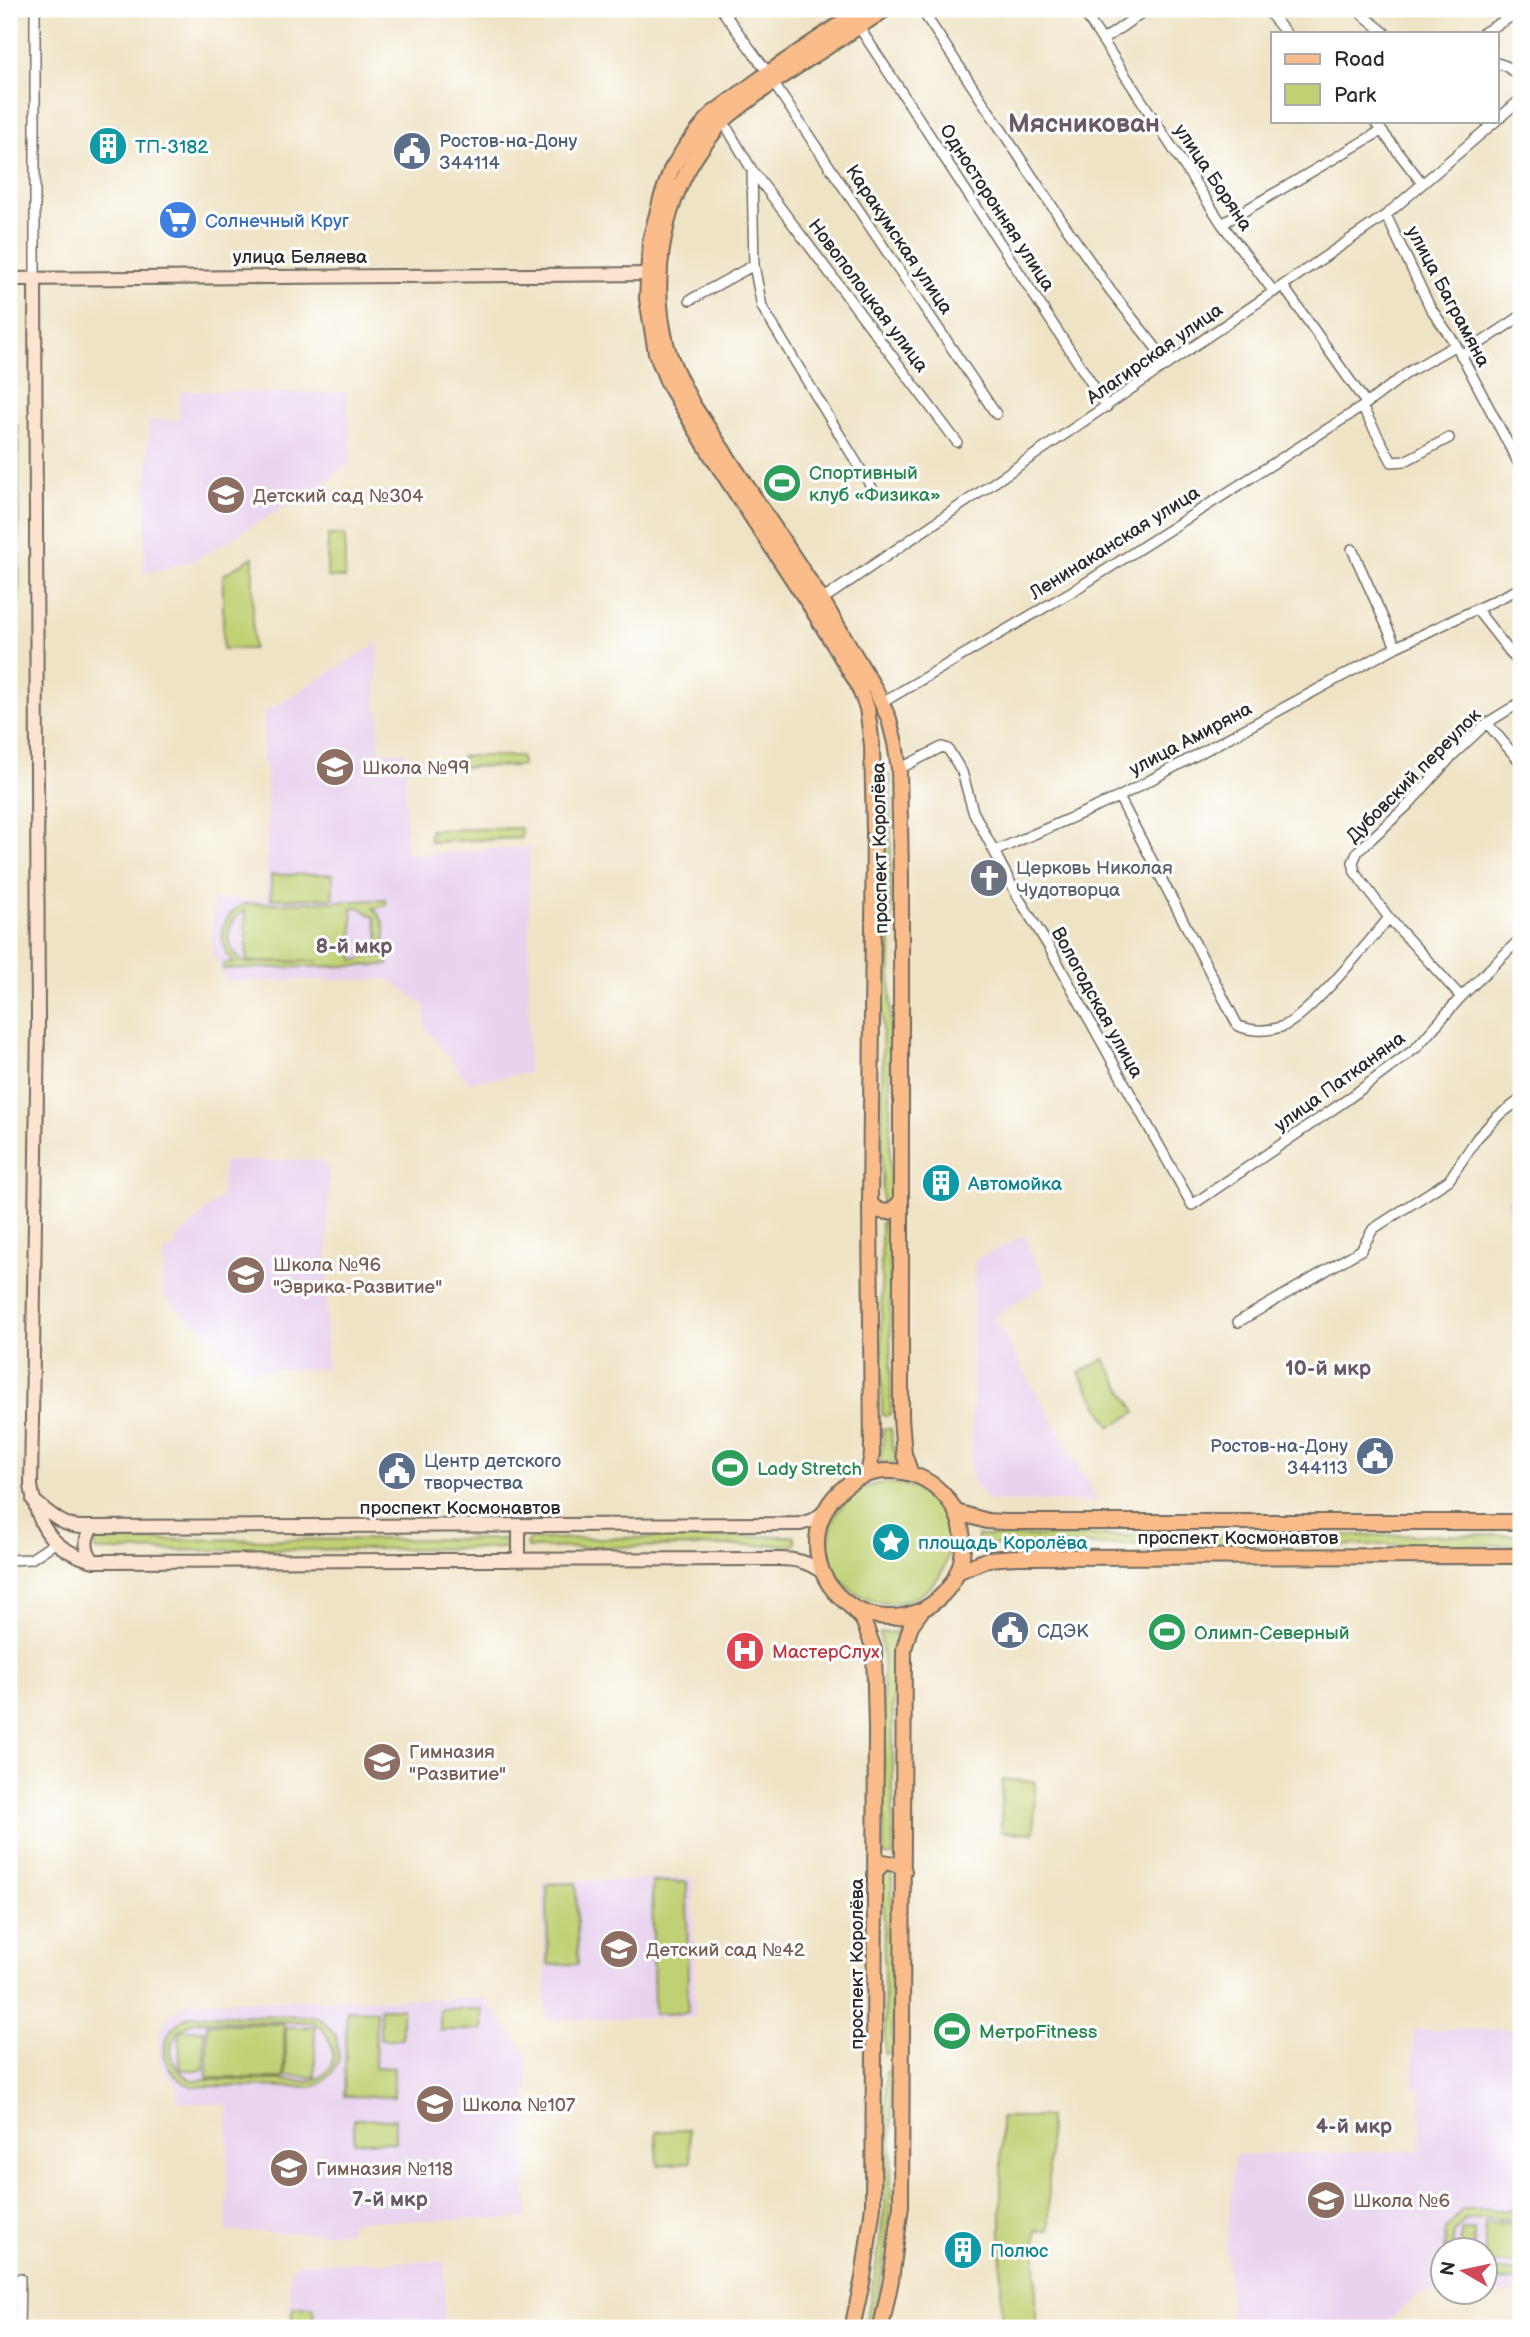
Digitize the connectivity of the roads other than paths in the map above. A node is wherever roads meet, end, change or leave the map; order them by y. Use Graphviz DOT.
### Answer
graph roads {
  1 [pos="35,9"];
  2 [pos="721,9"];
  3 [pos="886,9"];
  4 [pos="921,9"];
  5 [pos="1082,9"];
  6 [pos="1147,9"];
  7 [pos="1266,9"];
  8 [pos="1356,9"];
  9 [pos="1521,11"];
  10 [pos="855,15"];
  11 [pos="1285,32"];
  12 [pos="1384,32"];
  13 [pos="1485,32"];
  14 [pos="1103,40"];
  15 [pos="1498,63"];
  16 [pos="1521,77"];
  17 [pos="771,78"];
  18 [pos="1521,99"];
  19 [pos="1498,118"];
  20 [pos="723,121"];
  21 [pos="1375,122"];
  22 [pos="1494,122"];
  23 [pos="1381,131"];
  24 [pos="752,170"];
  25 [pos="1422,183"];
  26 [pos="667,200"];
  27 [pos="1386,215"];
  28 [pos="1222,223"];
  29 [pos="754,265"];
  30 [pos="654,274"];
  31 [pos="35,277"];
  32 [pos="9,279"];
  33 [pos="1283,286"];
  34 [pos="1274,292"];
  35 [pos="690,300"];
  36 [pos="1521,316"];
  37 [pos="1456,345"];
  38 [pos="1461,356"];
  39 [pos="1168,363"];
  40 [pos="1364,405"];
  41 [pos="1107,407"];
  42 [pos="996,414"];
  43 [pos="1449,438"];
  44 [pos="957,442"];
  45 [pos="1521,468"];
  46 [pos="872,488"];
  47 [pos="1352,549"];
  48 [pos="1521,588"];
  49 [pos="822,600"];
  50 [pos="1477,610"];
  51 [pos="1396,647"];
  52 [pos="1521,666"];
  53 [pos="883,702"];
  54 [pos="1521,702"];
  55 [pos="1487,723"];
  56 [pos="1521,763"];
  57 [pos="899,769"];
  58 [pos="874,772"];
  59 [pos="1119,797"];
  60 [pos="995,851"];
  61 [pos="1389,918"];
  62 [pos="1521,938"];
  63 [pos="1461,998"];
  64 [pos="1521,1099"];
  65 [pos="900,1203"];
  66 [pos="870,1204"];
  67 [pos="1192,1205"];
  68 [pos="1238,1322"];
  69 [pos="869,1474"];
  70 [pos="911,1474"];
  71 [pos="33,1500"];
  72 [pos="824,1512"];
  73 [pos="956,1513"];
  74 [pos="1521,1522"];
  75 [pos="519,1526"];
  76 [pos="93,1527"];
  77 [pos="55,1543"];
  78 [pos="1521,1556"];
  79 [pos="9,1560"];
  80 [pos="519,1560"];
  81 [pos="94,1561"];
  82 [pos="822,1572"];
  83 [pos="957,1572"];
  84 [pos="849,1605"];
  85 [pos="922,1610"];
  86 [pos="876,1871"];
  87 [pos="904,1871"];
  88 [pos="903,2051"];
  89 [pos="875,2052"];
  90 [pos="20,2278"];
  91 [pos="19,2328"];
  92 [pos="852,2328"];
  93 [pos="881,2328"];
  1 -- 31 [label="street"];
  2 -- 17 [label="street, Каракумская улица"];
  3 -- 10 [label="main road"];
  4 -- 39 [label="street"];
  5 -- 14 [label="street, улица Боряна"];
  6 -- 14 [label="street"];
  7 -- 11 [label="street"];
  8 -- 12 [label="street"];
  9 -- 13 [label="street"];
  10 -- 17 [label="main road"];
  10 -- 41 [label="street, Односторонняя улица"];
  14 -- 28 [label="street, улица Боряна"];
  15 -- 16 [label="street"];
  17 -- 20 [label="main road"];
  17 -- 26 [label="main road"];
  17 -- 42 [label="street, Каракумская улица"];
  18 -- 19 [label="street, Алагирская улица"];
  20 -- 24 [label="street, Новополоцкая улица"];
  20 -- 26 [label="main road"];
  21 -- 23 [label="street"];
  22 -- 25 [label="street, Алагирская улица"];
  23 -- 25 [label="street"];
  23 -- 28 [label="street"];
  24 -- 29 [label="street, Новополоцкая улица"];
  24 -- 44 [label="street, Новополоцкая улица"];
  25 -- 27 [label="street, Алагирская улица"];
  26 -- 30 [label="main road, проспект Королёва"];
  27 -- 33 [label="street, Алагирская улица"];
  27 -- 37 [label="street, улица Баграмяна"];
  28 -- 34 [label="street, улица Боряна"];
  29 -- 35 [label="street"];
  29 -- 46 [label="street, Новополоцкая улица"];
  30 -- 31 [label="main road, улица Беляева"];
  30 -- 49 [label="main road, проспект Королёва"];
  30 -- 58 [label="main road, проспект Королёва"];
  31 -- 32 [label="main road, улица Беляева"];
  31 -- 71 [label="main road"];
  33 -- 34 [label="street, Алагирская улица"];
  33 -- 40 [label="street"];
  34 -- 39 [label="street, Алагирская улица"];
  36 -- 38 [label="street"];
  37 -- 38 [label="street, улица Баграмяна"];
  37 -- 40 [label="street, Ленинаканская улица"];
  38 -- 45 [label="street, улица Баграмяна"];
  39 -- 41 [label="street, Алагирская улица"];
  40 -- 43 [label="street"];
  40 -- 53 [label="street, Ленинаканская улица"];
  41 -- 49 [label="street, Алагирская улица"];
  47 -- 51 [label="street"];
  48 -- 50 [label="street, улица Амиряна"];
  49 -- 53 [label="main road, проспект Королёва"];
  50 -- 51 [label="street, улица Амиряна"];
  50 -- 52 [label="street"];
  51 -- 59 [label="street, улица Амиряна"];
  53 -- 57 [label="main road, проспект Королёва"];
  54 -- 55 [label="street, Дубовский переулок"];
  55 -- 56 [label="street"];
  55 -- 61 [label="street, Дубовский переулок"];
  57 -- 58 [label="main road"];
  57 -- 60 [label="street, Вологодская улица"];
  57 -- 65 [label="main road, проспект Королёва"];
  58 -- 66 [label="main road, проспект Королёва"];
  59 -- 60 [label="street, улица Амиряна"];
  59 -- 61 [label="street"];
  60 -- 67 [label="street, Вологодская улица"];
  61 -- 63 [label="street, Дубовский переулок"];
  62 -- 63 [label="street, улица Патканяна"];
  63 -- 67 [label="street, улица Патканяна"];
  64 -- 68 [label="street"];
  65 -- 66 [label="main road"];
  65 -- 70 [label="main road, проспект Королёва"];
  66 -- 69 [label="main road, проспект Королёва"];
  69 -- 70 [label="main road"];
  69 -- 72 [label="main road"];
  70 -- 73 [label="main road"];
  71 -- 76 [label="main road, проспект Космонавтов"];
  71 -- 77 [label="main road"];
  72 -- 75 [label="main road, проспект Космонавтов"];
  72 -- 82 [label="main road"];
  73 -- 74 [label="main road, проспект Космонавтов"];
  73 -- 83 [label="main road"];
  75 -- 76 [label="main road, проспект Космонавтов"];
  75 -- 80 [label="main road"];
  76 -- 81 [label="main road"];
  77 -- 79 [label="street"];
  77 -- 81 [label="main road"];
  78 -- 83 [label="main road, проспект Космонавтов"];
  80 -- 81 [label="main road"];
  80 -- 82 [label="main road"];
  82 -- 84 [label="main road"];
  83 -- 85 [label="main road"];
  84 -- 85 [label="main road"];
  84 -- 86 [label="main road, проспект Королёва"];
  85 -- 87 [label="main road"];
  86 -- 87 [label="main road"];
  86 -- 89 [label="main road, проспект Королёва"];
  87 -- 88 [label="main road"];
  88 -- 89 [label="main road"];
  88 -- 93 [label="main road"];
  89 -- 92 [label="main road, проспект Королёва"];
  90 -- 91 [label="street"];
}
